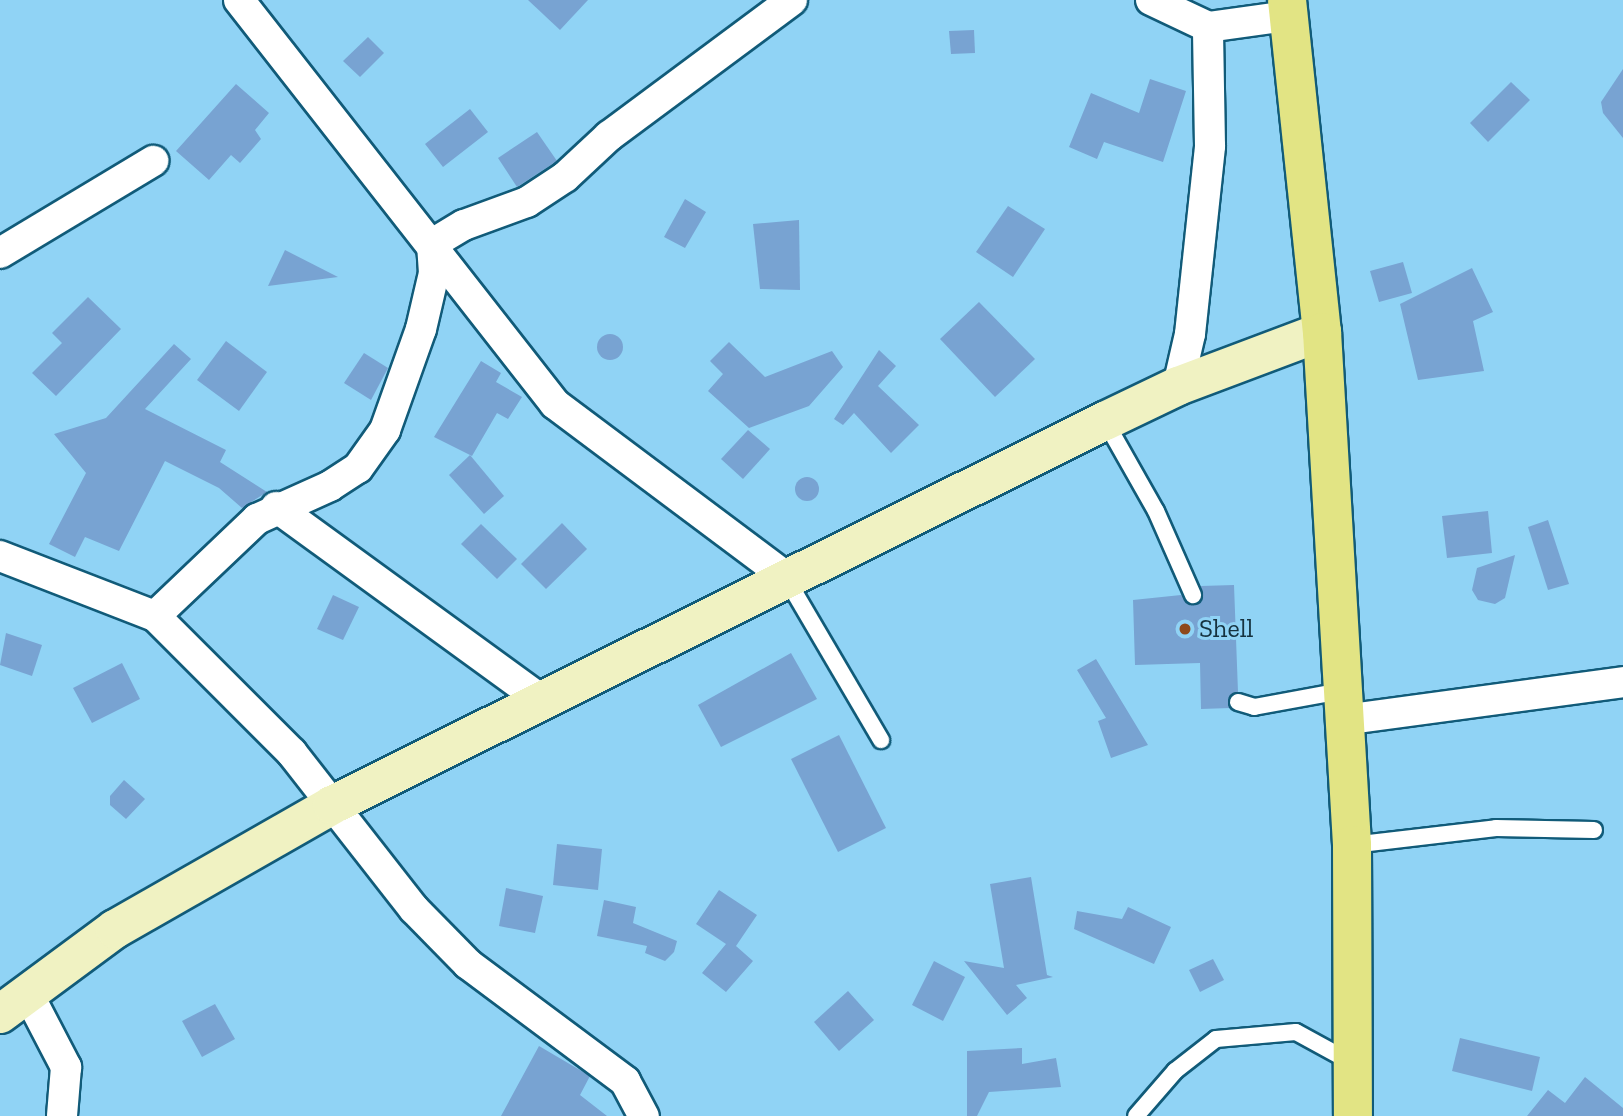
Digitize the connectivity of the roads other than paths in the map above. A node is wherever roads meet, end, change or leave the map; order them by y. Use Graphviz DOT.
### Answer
graph roads {
  1 [pos="239,0"];
  2 [pos="792,0"];
  3 [pos="1151,0"];
  4 [pos="1287,8"];
  5 [pos="1209,27"];
  6 [pos="152,161"];
  7 [pos="432,244"];
  8 [pos="0,253"];
  9 [pos="1322,332"];
  10 [pos="1178,386"];
  11 [pos="1105,421"];
  12 [pos="276,507"];
  13 [pos="0,556"];
  14 [pos="785,576"];
  15 [pos="1193,595"];
  16 [pos="155,616"];
  17 [pos="1623,682"];
  18 [pos="543,701"];
  19 [pos="1238,702"];
  20 [pos="1342,706"];
  21 [pos="881,740"];
  22 [pos="332,805"];
  23 [pos="1594,830"];
  24 [pos="1352,845"];
  25 [pos="14,1003"];
  26 [pos="1351,1062"];
  27 [pos="62,1116"];
  28 [pos="644,1116"];
  29 [pos="1136,1116"];
  30 [pos="1353,1116"];
  1 -- 7 [label="street"];
  2 -- 7 [label="street"];
  3 -- 5 [label="street"];
  4 -- 5 [label="street"];
  4 -- 9 [label="main road"];
  5 -- 10 [label="street"];
  6 -- 8 [label="street"];
  7 -- 12 [label="street"];
  7 -- 14 [label="street"];
  9 -- 10 [label="street"];
  9 -- 20 [label="main road"];
  10 -- 11 [label="street"];
  11 -- 14 [label="street"];
  11 -- 15 [label="lane"];
  12 -- 16 [label="street"];
  12 -- 18 [label="street"];
  13 -- 16 [label="street"];
  14 -- 18 [label="street"];
  14 -- 21 [label="lane"];
  16 -- 22 [label="street"];
  17 -- 20 [label="street"];
  18 -- 22 [label="street"];
  19 -- 20 [label="lane"];
  20 -- 24 [label="main road"];
  22 -- 25 [label="street"];
  22 -- 28 [label="street"];
  23 -- 24 [label="lane"];
  24 -- 26 [label="main road"];
  25 -- 27 [label="street"];
  26 -- 29 [label="lane"];
  26 -- 30 [label="main road"];
}
